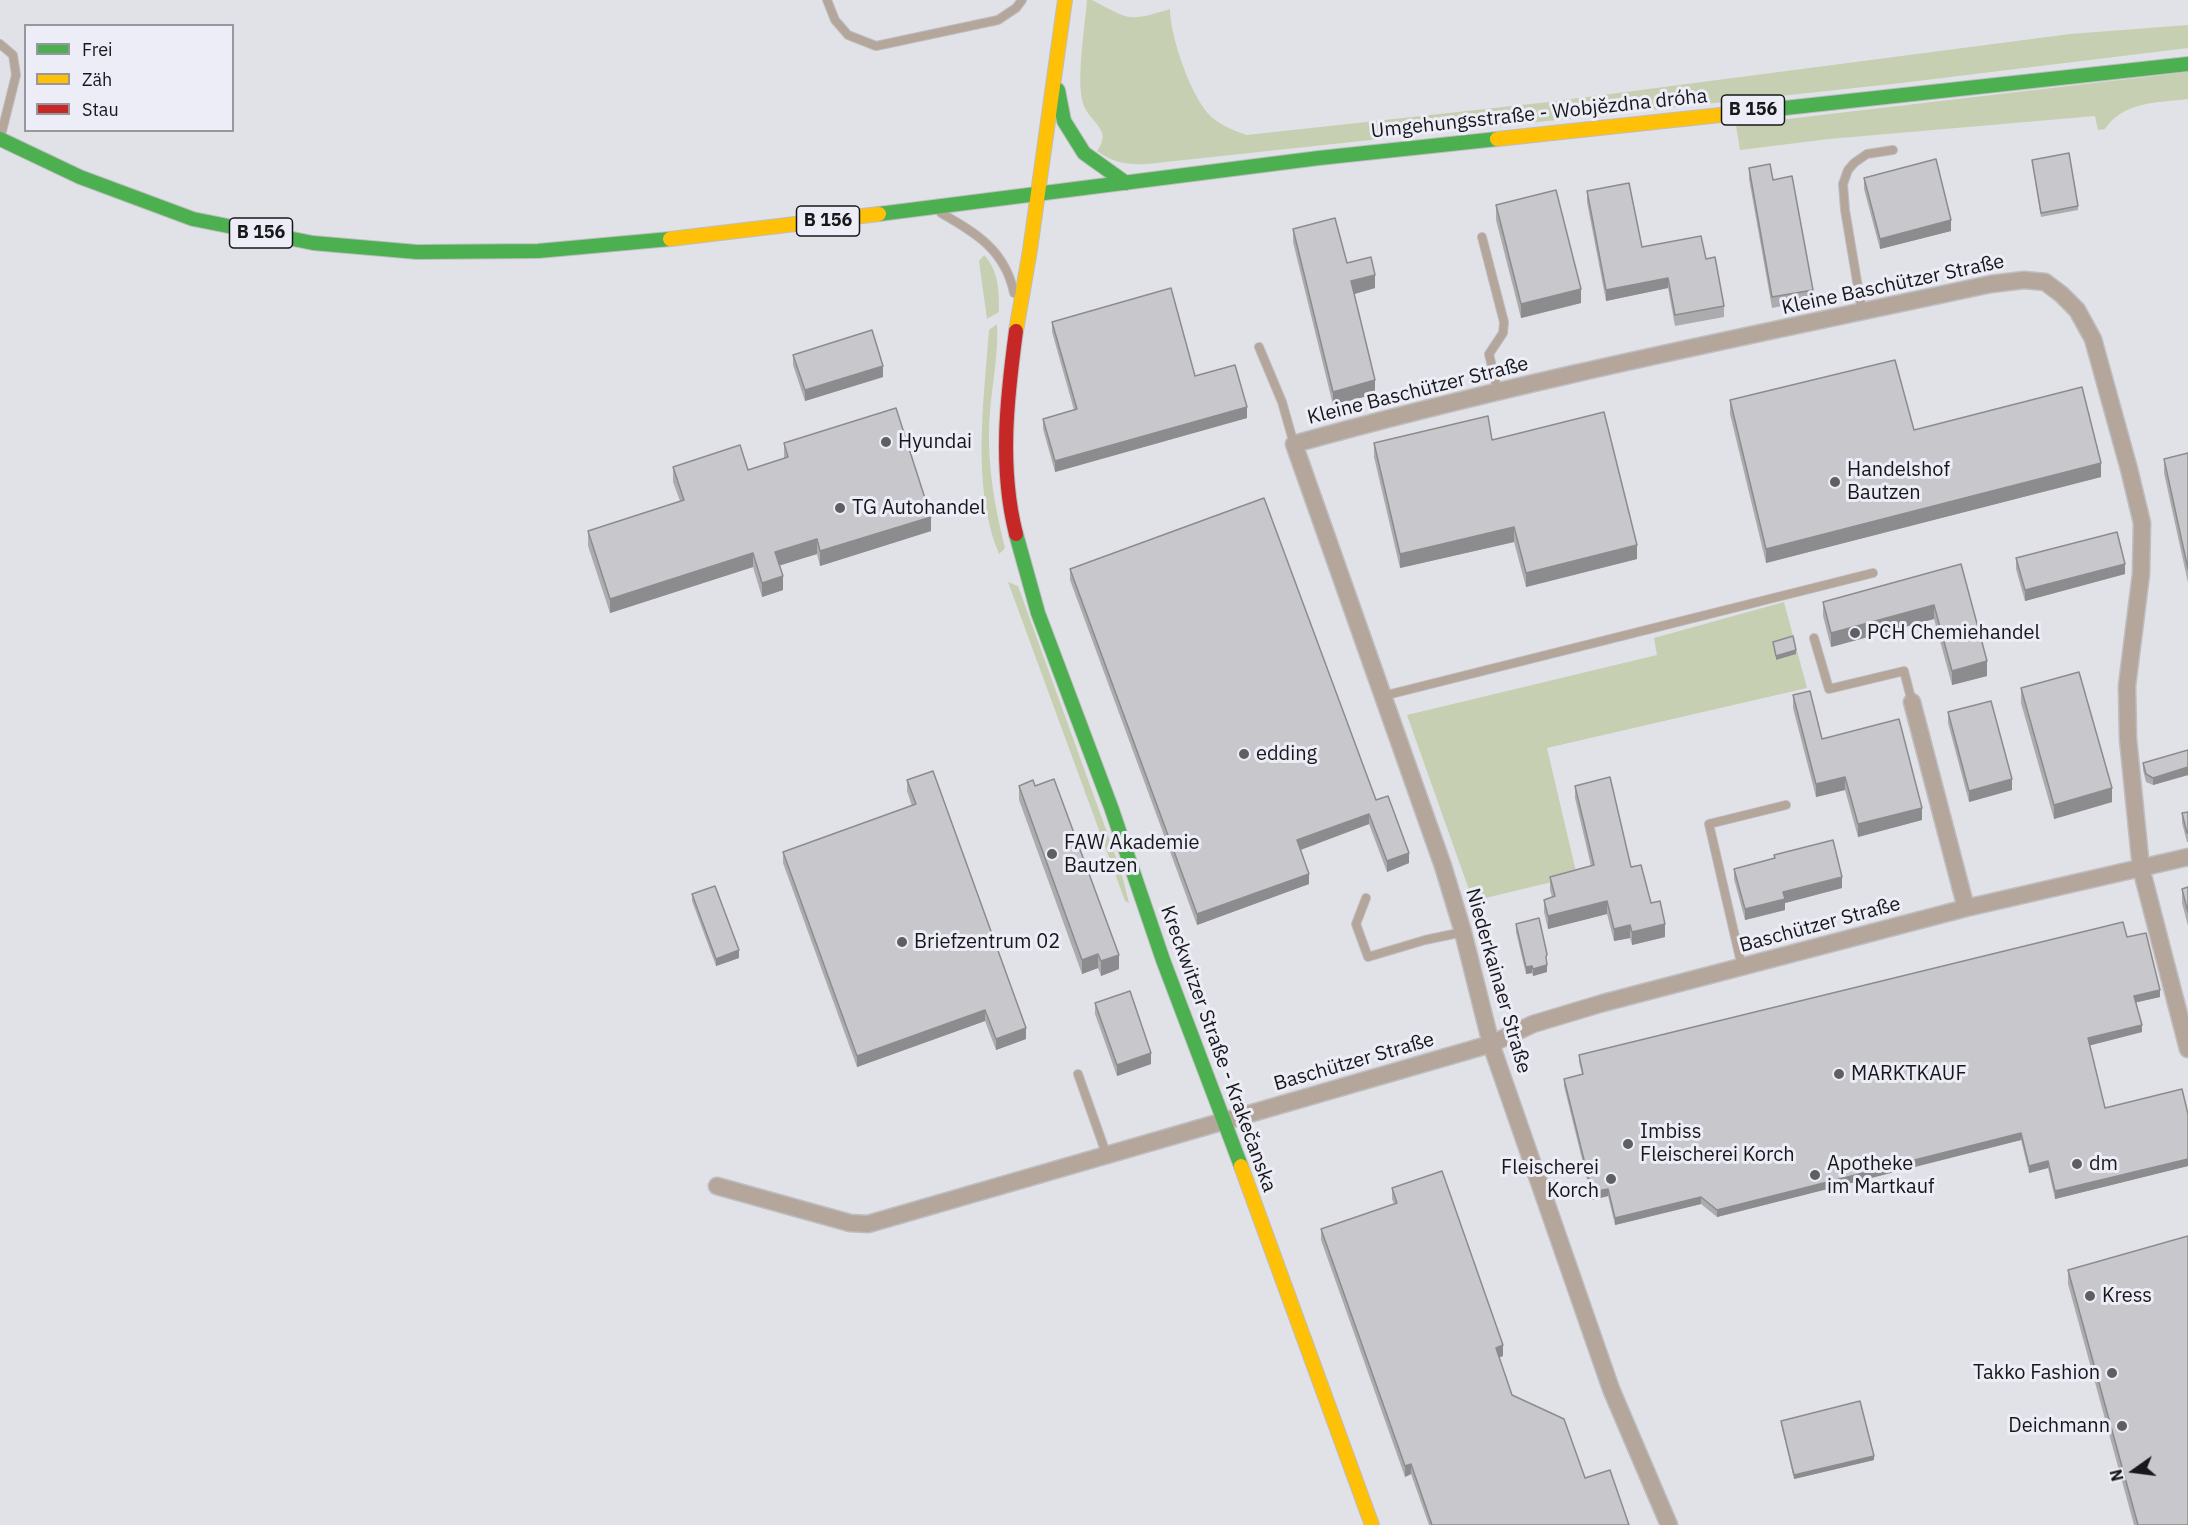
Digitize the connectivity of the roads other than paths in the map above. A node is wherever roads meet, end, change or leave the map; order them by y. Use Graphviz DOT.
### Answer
graph roads {
  1 [pos="827,0"];
  2 [pos="1022,0"];
  3 [pos="1065,0"];
  4 [pos="0,44"];
  5 [pos="2188,64"];
  6 [pos="1055,76"];
  7 [pos="0,139"];
  8 [pos="1893,150"];
  9 [pos="1126,183"];
  10 [pos="1038,194"];
  11 [pos="933,208"];
  12 [pos="1482,237"];
  13 [pos="1862,311"];
  14 [pos="1018,315"];
  15 [pos="1259,347"];
  16 [pos="1498,392"];
  17 [pos="1294,444"];
  18 [pos="1874,573"];
  19 [pos="1814,638"];
  20 [pos="1383,696"];
  21 [pos="1912,702"];
  22 [pos="1786,805"];
  23 [pos="2188,857"];
  24 [pos="2141,868"];
  25 [pos="1366,898"];
  26 [pos="1965,908"];
  27 [pos="1463,932"];
  28 [pos="1742,967"];
  29 [pos="1491,1044"];
  30 [pos="2188,1049"];
  31 [pos="1078,1074"];
  32 [pos="1225,1122"];
  33 [pos="1107,1156"];
  34 [pos="717,1186"];
  35 [pos="1372,1525"];
  36 [pos="1669,1525"];
  1 -- 2 [label="lane"];
  3 -- 6 [label="main road"];
  4 -- 7 [label="lane"];
  5 -- 9 [label="main road, Umgehungsstraße - Wobjězdna dróha / B 156"];
  6 -- 9 [label="main road"];
  6 -- 10 [label="main road"];
  7 -- 11 [label="main road, B 156"];
  8 -- 13 [label="lane"];
  9 -- 10 [label="main road, Umgehungsstraße - Wobjězdna dróha / B 156"];
  10 -- 11 [label="main road, B 156"];
  10 -- 14 [label="main road, Kreckwitzer Straße - Krakečanska"];
  11 -- 14 [label="lane"];
  12 -- 16 [label="lane"];
  13 -- 16 [label="street, Kleine Baschützer Straße"];
  13 -- 24 [label="street, Kleine Baschützer Straße"];
  14 -- 32 [label="main road, Kreckwitzer Straße - Krakečanska"];
  15 -- 17 [label="lane"];
  16 -- 17 [label="street, Kleine Baschützer Straße"];
  17 -- 20 [label="street, Niederkainaer Straße"];
  18 -- 20 [label="lane"];
  19 -- 21 [label="lane"];
  20 -- 27 [label="street, Niederkainaer Straße"];
  21 -- 26 [label="street"];
  22 -- 28 [label="lane"];
  23 -- 24 [label="street, Baschützer Straße"];
  24 -- 26 [label="street, Baschützer Straße"];
  24 -- 30 [label="street"];
  25 -- 27 [label="lane"];
  26 -- 28 [label="street, Baschützer Straße"];
  27 -- 29 [label="street, Niederkainaer Straße"];
  28 -- 29 [label="street, Baschützer Straße"];
  29 -- 32 [label="street, Baschützer Straße"];
  29 -- 36 [label="street, Niederkainaer Straße"];
  31 -- 33 [label="lane"];
  32 -- 33 [label="street, Baschützer Straße"];
  32 -- 35 [label="main road, Kreckwitzer Straße - Krakečanska"];
  33 -- 34 [label="street, Baschützer Straße"];
}
